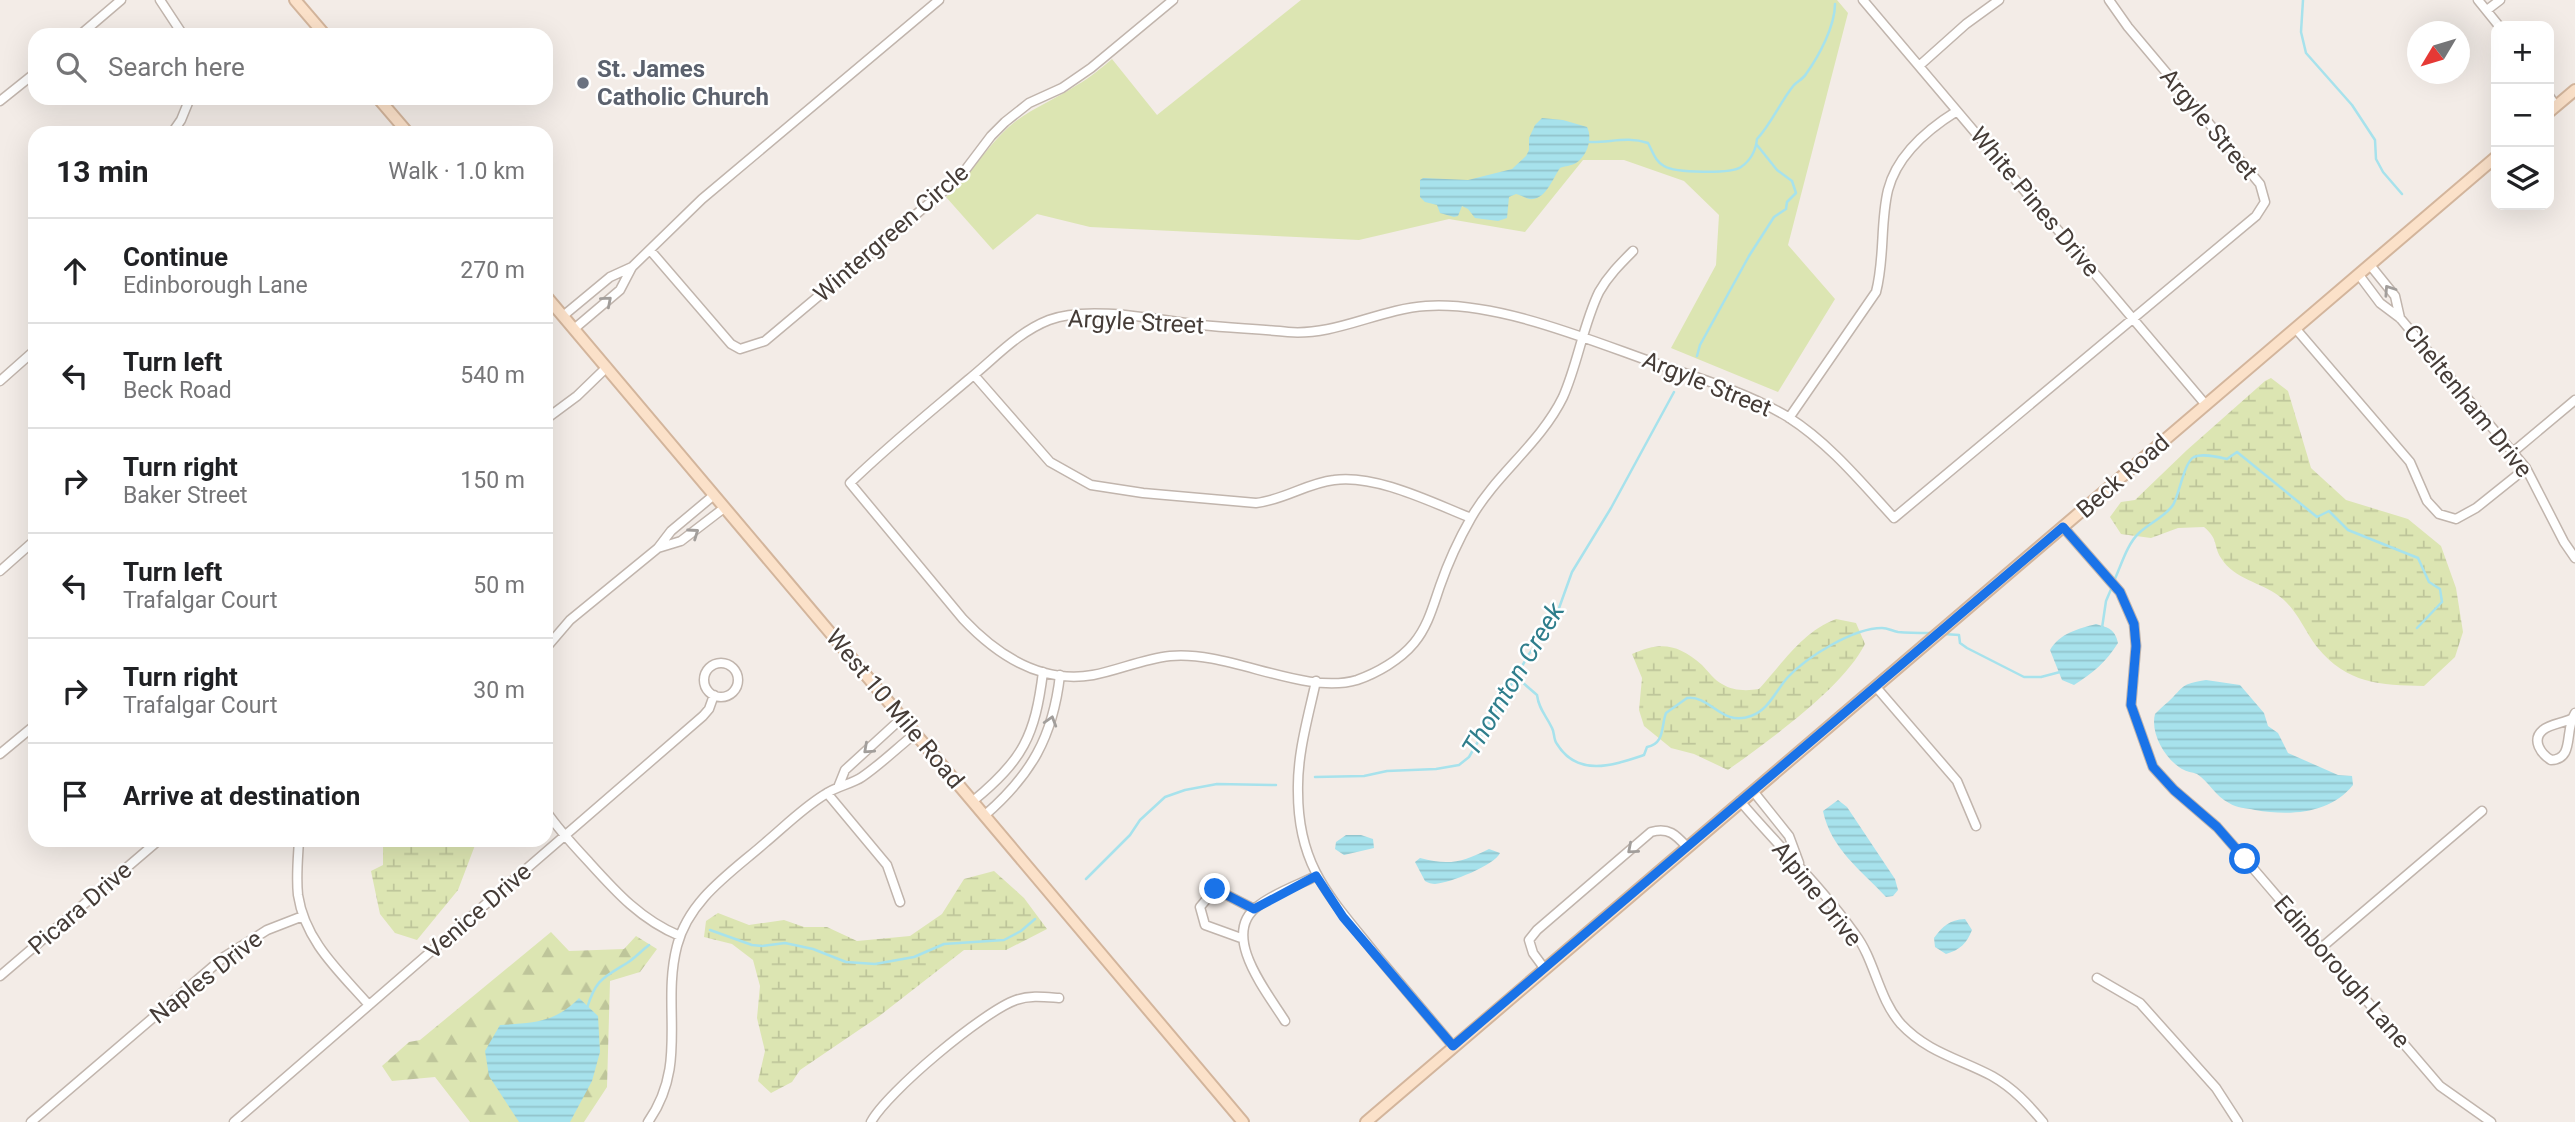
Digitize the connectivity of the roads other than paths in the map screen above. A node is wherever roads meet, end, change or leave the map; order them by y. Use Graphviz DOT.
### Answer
graph roads {
  1 [pos="121,0"];
  2 [pos="160,0"];
  3 [pos="939,0"];
  4 [pos="1173,0"];
  5 [pos="1863,0"];
  6 [pos="1999,0"];
  7 [pos="2109,0"];
  8 [pos="2478,0"];
  9 [pos="2500,0"];
  10 [pos="301,2"];
  11 [pos="2487,10"];
  12 [pos="2496,21"];
  13 [pos="88,28"];
  14 [pos="178,28"];
  15 [pos="320,28"];
  16 [pos="1919,66"];
  17 [pos="28,79"];
  18 [pos="2575,90"];
  19 [pos="0,101"];
  20 [pos="187,105"];
  21 [pos="384,105"];
  22 [pos="2554,107"];
  23 [pos="1957,111"];
  24 [pos="177,126"];
  25 [pos="402,126"];
  26 [pos="2491,161"];
  27 [pos="650,250"];
  28 [pos="1633,251"];
  29 [pos="2371,265"];
  30 [pos="632,267"];
  31 [pos="2359,275"];
  32 [pos="553,304"];
  33 [pos="563,316"];
  34 [pos="2400,318"];
  35 [pos="2134,320"];
  36 [pos="574,329"];
  37 [pos="2296,329"];
  38 [pos="1584,338"];
  39 [pos="28,356"];
  40 [pos="607,367"];
  41 [pos="974,375"];
  42 [pos="0,381"];
  43 [pos="2575,400"];
  44 [pos="2206,405"];
  45 [pos="553,414"];
  46 [pos="1790,418"];
  47 [pos="2513,452"];
  48 [pos="2526,468"];
  49 [pos="714,495"];
  50 [pos="724,508"];
  51 [pos="1471,518"];
  52 [pos="2063,527"];
  53 [pos="28,546"];
  54 [pos="658,548"];
  55 [pos="2575,558"];
  56 [pos="0,570"];
  57 [pos="553,640"];
  58 [pos="1042,672"];
  59 [pos="1060,675"];
  60 [pos="1316,681"];
  61 [pos="1876,687"];
  62 [pos="714,695"];
  63 [pos="2573,716"];
  64 [pos="903,717"];
  65 [pos="28,731"];
  66 [pos="916,733"];
  67 [pos="0,754"];
  68 [pos="1021,754"];
  69 [pos="1034,762"];
  70 [pos="839,785"];
  71 [pos="1753,790"];
  72 [pos="827,793"];
  73 [pos="973,801"];
  74 [pos="1740,801"];
  75 [pos="2482,811"];
  76 [pos="985,815"];
  77 [pos="553,820"];
  78 [pos="1976,826"];
  79 [pos="565,835"];
  80 [pos="553,845"];
  81 [pos="1687,846"];
  82 [pos="151,847"];
  83 [pos="299,847"];
  84 [pos="551,847"];
  85 [pos="1800,865"];
  86 [pos="1316,876"];
  87 [pos="900,902"];
  88 [pos="1254,909"];
  89 [pos="303,916"];
  90 [pos="680,936"];
  91 [pos="1241,938"];
  92 [pos="2321,948"];
  93 [pos="1544,968"];
  94 [pos="0,976"];
  95 [pos="2097,978"];
  96 [pos="1059,998"];
  97 [pos="368,1004"];
  98 [pos="1285,1021"];
  99 [pos="1453,1046"];
  100 [pos="31,1122"];
  101 [pos="234,1122"];
  102 [pos="648,1122"];
  103 [pos="872,1122"];
  104 [pos="1243,1122"];
  105 [pos="1366,1122"];
  106 [pos="2043,1122"];
  107 [pos="2238,1122"];
  108 [pos="2491,1122"];
  1 -- 13 [label="street"];
  2 -- 14 [label="street"];
  3 -- 27 [label="street"];
  4 -- 27 [label="street, Wintergreen Circle"];
  5 -- 16 [label="street, White Pines Drive"];
  6 -- 16 [label="street"];
  7 -- 35 [label="street, Argyle Street"];
  8 -- 11 [label="street"];
  9 -- 11 [label="street"];
  10 -- 15 [label="main road"];
  11 -- 12 [label="street"];
  16 -- 23 [label="street, White Pines Drive"];
  17 -- 19 [label="street"];
  18 -- 22 [label="main road"];
  20 -- 24 [label="street"];
  21 -- 25 [label="main road"];
  23 -- 35 [label="street, White Pines Drive"];
  23 -- 46 [label="street"];
  26 -- 29 [label="main road, Beck Road"];
  27 -- 30 [label="street"];
  28 -- 38 [label="street"];
  29 -- 31 [label="main road, Beck Road"];
  34 -- 29 [label="street, Cheltenham Drive, one-way"];
  30 -- 33 [label="street"];
  36 -- 30 [label="street, one-way"];
  31 -- 34 [label="street, Cheltenham Drive"];
  31 -- 37 [label="main road, Beck Road"];
  32 -- 33 [label="main road, West 10 Mile Road"];
  33 -- 36 [label="main road, West 10 Mile Road"];
  34 -- 47 [label="street, Cheltenham Drive"];
  35 -- 44 [label="street, White Pines Drive"];
  35 -- 46 [label="street, Argyle Street"];
  36 -- 40 [label="main road, West 10 Mile Road"];
  37 -- 44 [label="main road, Beck Road"];
  37 -- 48 [label="street"];
  38 -- 41 [label="street, Argyle Street"];
  38 -- 46 [label="street, Argyle Street"];
  38 -- 51 [label="street"];
  39 -- 42 [label="street"];
  40 -- 45 [label="street"];
  40 -- 49 [label="main road, West 10 Mile Road"];
  41 -- 51 [label="street"];
  41 -- 58 [label="street, Argyle Street"];
  43 -- 47 [label="street"];
  44 -- 52 [label="main road, Beck Road"];
  47 -- 48 [label="street, Cheltenham Drive"];
  48 -- 55 [label="street, Cheltenham Drive"];
  49 -- 50 [label="main road, West 10 Mile Road"];
  49 -- 54 [label="street"];
  54 -- 50 [label="street, one-way"];
  50 -- 64 [label="main road, West 10 Mile Road"];
  51 -- 60 [label="street"];
  52 -- 61 [label="main road, Beck Road"];
  52 -- 92 [label="street, Edinborough Lane"];
  53 -- 56 [label="street"];
  54 -- 57 [label="street"];
  58 -- 59 [label="street"];
  58 -- 68 [label="street"];
  59 -- 60 [label="street"];
  69 -- 59 [label="street, one-way"];
  60 -- 86 [label="street"];
  61 -- 71 [label="main road, Beck Road"];
  61 -- 78 [label="street"];
  62 -- 62 [label="street, Venice Drive"];
  62 -- 79 [label="street, Venice Drive"];
  63 -- 63 [label="street"];
  64 -- 66 [label="main road, West 10 Mile Road"];
  64 -- 70 [label="street, one-way"];
  65 -- 67 [label="street"];
  66 -- 70 [label="street"];
  66 -- 73 [label="main road, West 10 Mile Road"];
  68 -- 69 [label="street"];
  68 -- 73 [label="street"];
  69 -- 76 [label="street"];
  70 -- 72 [label="street"];
  71 -- 74 [label="main road, Beck Road"];
  71 -- 85 [label="street"];
  72 -- 87 [label="street"];
  72 -- 90 [label="street"];
  73 -- 76 [label="main road, West 10 Mile Road"];
  74 -- 81 [label="main road, Beck Road"];
  74 -- 85 [label="street, Alpine Drive"];
  75 -- 92 [label="street"];
  76 -- 104 [label="main road, West 10 Mile Road"];
  77 -- 79 [label="street"];
  79 -- 80 [label="street, Venice Drive"];
  79 -- 90 [label="street"];
  81 -- 93 [label="main road, Beck Road"];
  81 -- 93 [label="street, one-way"];
  82 -- 94 [label="street, Picara Drive"];
  83 -- 89 [label="street"];
  84 -- 97 [label="street, Venice Drive"];
  85 -- 106 [label="street, Alpine Drive"];
  86 -- 88 [label="street"];
  86 -- 99 [label="street"];
  88 -- 91 [label="street"];
  88 -- 91 [label="street"];
  89 -- 97 [label="street"];
  89 -- 100 [label="street, Naples Drive"];
  90 -- 102 [label="street"];
  91 -- 98 [label="street"];
  92 -- 108 [label="street, Edinborough Lane"];
  93 -- 99 [label="main road, Beck Road"];
  95 -- 107 [label="street"];
  96 -- 103 [label="street"];
  97 -- 101 [label="street, Venice Drive"];
  99 -- 105 [label="main road, Beck Road"];
}
